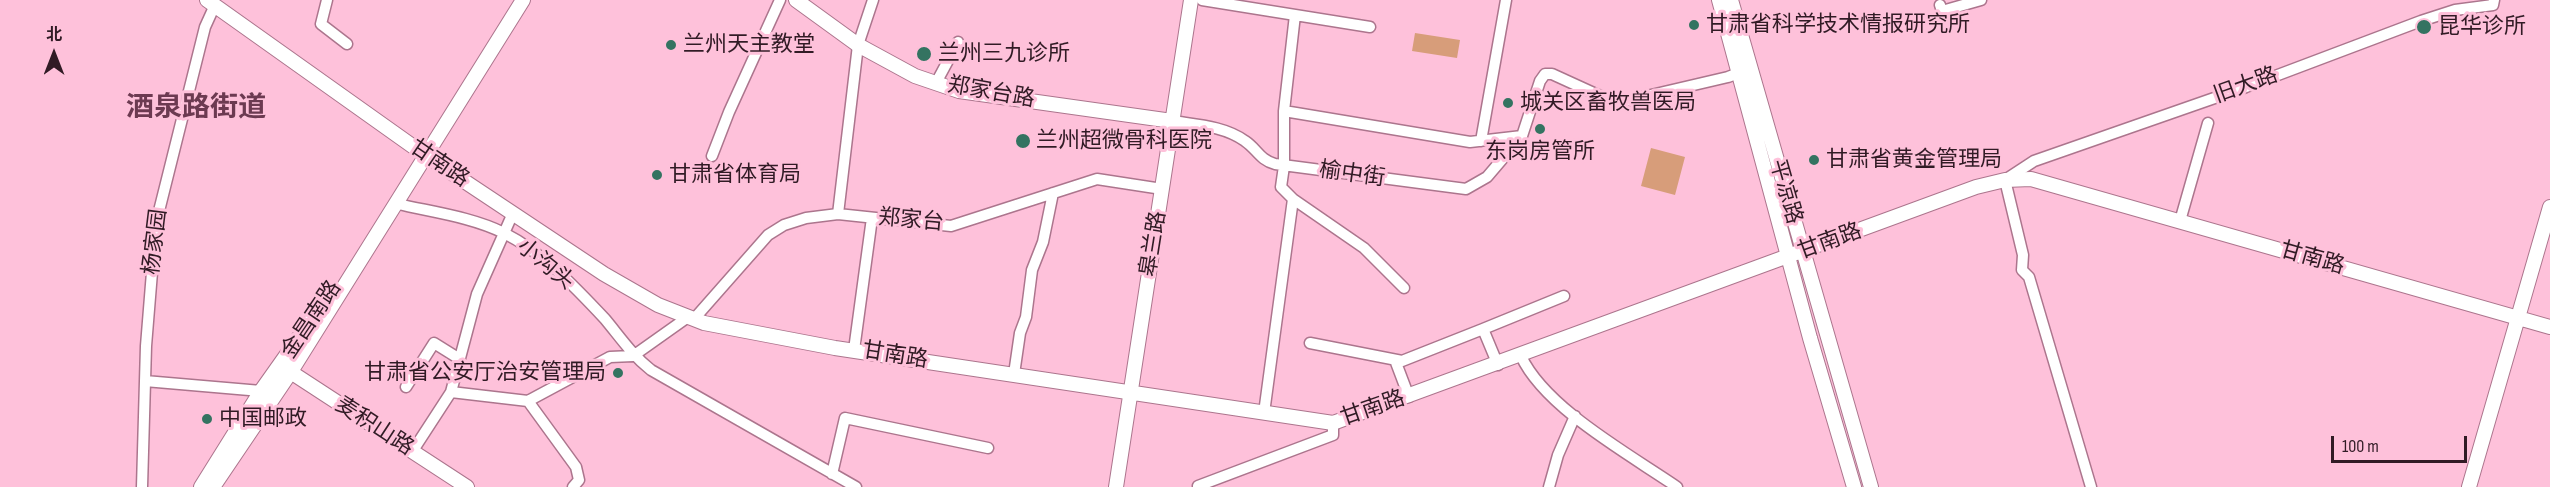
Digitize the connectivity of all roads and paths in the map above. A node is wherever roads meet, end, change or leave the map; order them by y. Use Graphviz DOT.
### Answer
graph roads {
  1 [pos="327,0"];
  2 [pos="523,0"];
  3 [pos="780,0"];
  4 [pos="796,0"];
  5 [pos="873,0"];
  6 [pos="1191,0"];
  7 [pos="1202,0"];
  8 [pos="1506,0"];
  9 [pos="1719,0"];
  10 [pos="1731,0"];
  11 [pos="1977,1"];
  12 [pos="2493,2"];
  13 [pos="211,3"];
  14 [pos="1940,5"];
  15 [pos="1295,15"];
  16 [pos="1370,27"];
  17 [pos="958,42"];
  18 [pos="347,44"];
  19 [pos="858,45"];
  20 [pos="1744,71"];
  21 [pos="936,83"];
  22 [pos="1284,111"];
  23 [pos="1172,121"];
  24 [pos="2208,123"];
  25 [pos="1522,136"];
  26 [pos="1481,141"];
  27 [pos="425,155"];
  28 [pos="712,156"];
  29 [pos="1284,166"];
  30 [pos="2005,180"];
  31 [pos="1162,189"];
  32 [pos="1053,193"];
  33 [pos="1293,199"];
  34 [pos="398,204"];
  35 [pos="2550,207"];
  36 [pos="513,213"];
  37 [pos="838,214"];
  38 [pos="872,218"];
  39 [pos="2180,221"];
  40 [pos="503,233"];
  41 [pos="1796,254"];
  42 [pos="1404,288"];
  43 [pos="1564,296"];
  44 [pos="2518,317"];
  45 [pos="691,318"];
  46 [pos="2550,327"];
  47 [pos="1483,329"];
  48 [pos="1310,343"];
  49 [pos="854,350"];
  50 [pos="633,356"];
  51 [pos="1521,356"];
  52 [pos="458,358"];
  53 [pos="1395,360"];
  54 [pos="1498,365"];
  55 [pos="286,369"];
  56 [pos="1014,374"];
  57 [pos="145,381"];
  58 [pos="406,387"];
  59 [pos="261,391"];
  60 [pos="451,392"];
  61 [pos="1131,392"];
  62 [pos="1408,397"];
  63 [pos="528,401"];
  64 [pos="1264,413"];
  65 [pos="1575,416"];
  66 [pos="1333,423"];
  67 [pos="988,448"];
  68 [pos="412,452"];
  69 [pos="832,474"];
  70 [pos="1198,486"];
  71 [pos="142,487"];
  72 [pos="201,487"];
  73 [pos="213,487"];
  74 [pos="467,487"];
  75 [pos="573,487"];
  76 [pos="856,487"];
  77 [pos="1116,487"];
  78 [pos="1550,487"];
  79 [pos="1677,487"];
  80 [pos="1854,487"];
  81 [pos="1871,487"];
  82 [pos="2091,487"];
  83 [pos="2469,487"];
  1 -- 18 [label="street"];
  2 -- 27 [label="street, 金昌南路"];
  3 -- 28 [label="street"];
  4 -- 19 [label="street, 郑家台路"];
  5 -- 19 [label="street"];
  6 -- 23 [label="street, 皋兰路"];
  7 -- 15 [label="street"];
  8 -- 26 [label="street"];
  9 -- 20 [label="street, 平凉路"];
  10 -- 20 [label="street, 平凉路"];
  11 -- 14 [label="street"];
  12 -- 30 [label="street, 旧大路"];
  13 -- 27 [label="street, 甘南路"];
  13 -- 57 [label="street, 杨家园"];
  15 -- 16 [label="street"];
  15 -- 22 [label="street"];
  17 -- 21 [label="street"];
  19 -- 21 [label="street, 郑家台路"];
  19 -- 37 [label="street"];
  20 -- 25 [label="street, 榆中街"];
  20 -- 41 [label="street, 平凉路"];
  21 -- 23 [label="street, 郑家台路"];
  22 -- 26 [label="street"];
  22 -- 29 [label="street"];
  23 -- 29 [label="street, 榆中街"];
  23 -- 31 [label="street, 皋兰路"];
  24 -- 39 [label="street"];
  25 -- 26 [label="street"];
  25 -- 29 [label="street, 榆中街"];
  27 -- 34 [label="street, 金昌南路"];
  27 -- 36 [label="street, 甘南路"];
  27 -- 55 [label="street, 金昌南路"];
  29 -- 33 [label="street"];
  30 -- 39 [label="street, 甘南路"];
  30 -- 41 [label="street, 甘南路"];
  30 -- 82 [label="street"];
  31 -- 32 [label="street, 郑家台"];
  31 -- 61 [label="street, 皋兰路"];
  32 -- 38 [label="street, 郑家台"];
  32 -- 56 [label="street"];
  33 -- 42 [label="street"];
  33 -- 64 [label="street"];
  34 -- 40 [label="street, 小沟头"];
  34 -- 55 [label="street, 金昌南路"];
  35 -- 44 [label="street"];
  36 -- 40 [label="street"];
  36 -- 45 [label="street, 甘南路"];
  37 -- 38 [label="street, 郑家台"];
  37 -- 45 [label="street, 郑家台"];
  38 -- 49 [label="street"];
  39 -- 44 [label="street, 甘南路"];
  40 -- 50 [label="street, 小沟头"];
  40 -- 52 [label="street"];
  41 -- 51 [label="street, 甘南路"];
  41 -- 80 [label="street, 平凉路"];
  41 -- 81 [label="street, 平凉路"];
  43 -- 47 [label="street"];
  44 -- 46 [label="street, 甘南路"];
  44 -- 83 [label="street"];
  45 -- 49 [label="street, 甘南路"];
  45 -- 50 [label="street, 郑家台"];
  47 -- 53 [label="street"];
  47 -- 54 [label="street"];
  48 -- 53 [label="street"];
  49 -- 56 [label="street, 甘南路"];
  50 -- 63 [label="street"];
  50 -- 69 [label="street, 小沟头"];
  51 -- 54 [label="street, 甘南路"];
  51 -- 65 [label="street"];
  52 -- 58 [label="street"];
  52 -- 60 [label="street"];
  53 -- 62 [label="street"];
  54 -- 62 [label="street, 甘南路"];
  55 -- 59 [label="street, 金昌南路"];
  55 -- 68 [label="street, 麦积山路"];
  55 -- 73 [label="street, 金昌南路"];
  56 -- 61 [label="street, 甘南路"];
  57 -- 59 [label="street"];
  57 -- 71 [label="street, 杨家园"];
  59 -- 72 [label="street, 金昌南路"];
  60 -- 63 [label="street"];
  60 -- 68 [label="street"];
  61 -- 64 [label="street, 甘南路"];
  61 -- 77 [label="street, 皋兰路"];
  62 -- 66 [label="street, 甘南路"];
  63 -- 75 [label="street"];
  64 -- 66 [label="street, 甘南路"];
  65 -- 78 [label="street"];
  65 -- 79 [label="street"];
  66 -- 70 [label="street"];
  67 -- 69 [label="street"];
  68 -- 74 [label="street, 麦积山路"];
  69 -- 76 [label="street, 小沟头"];
}
